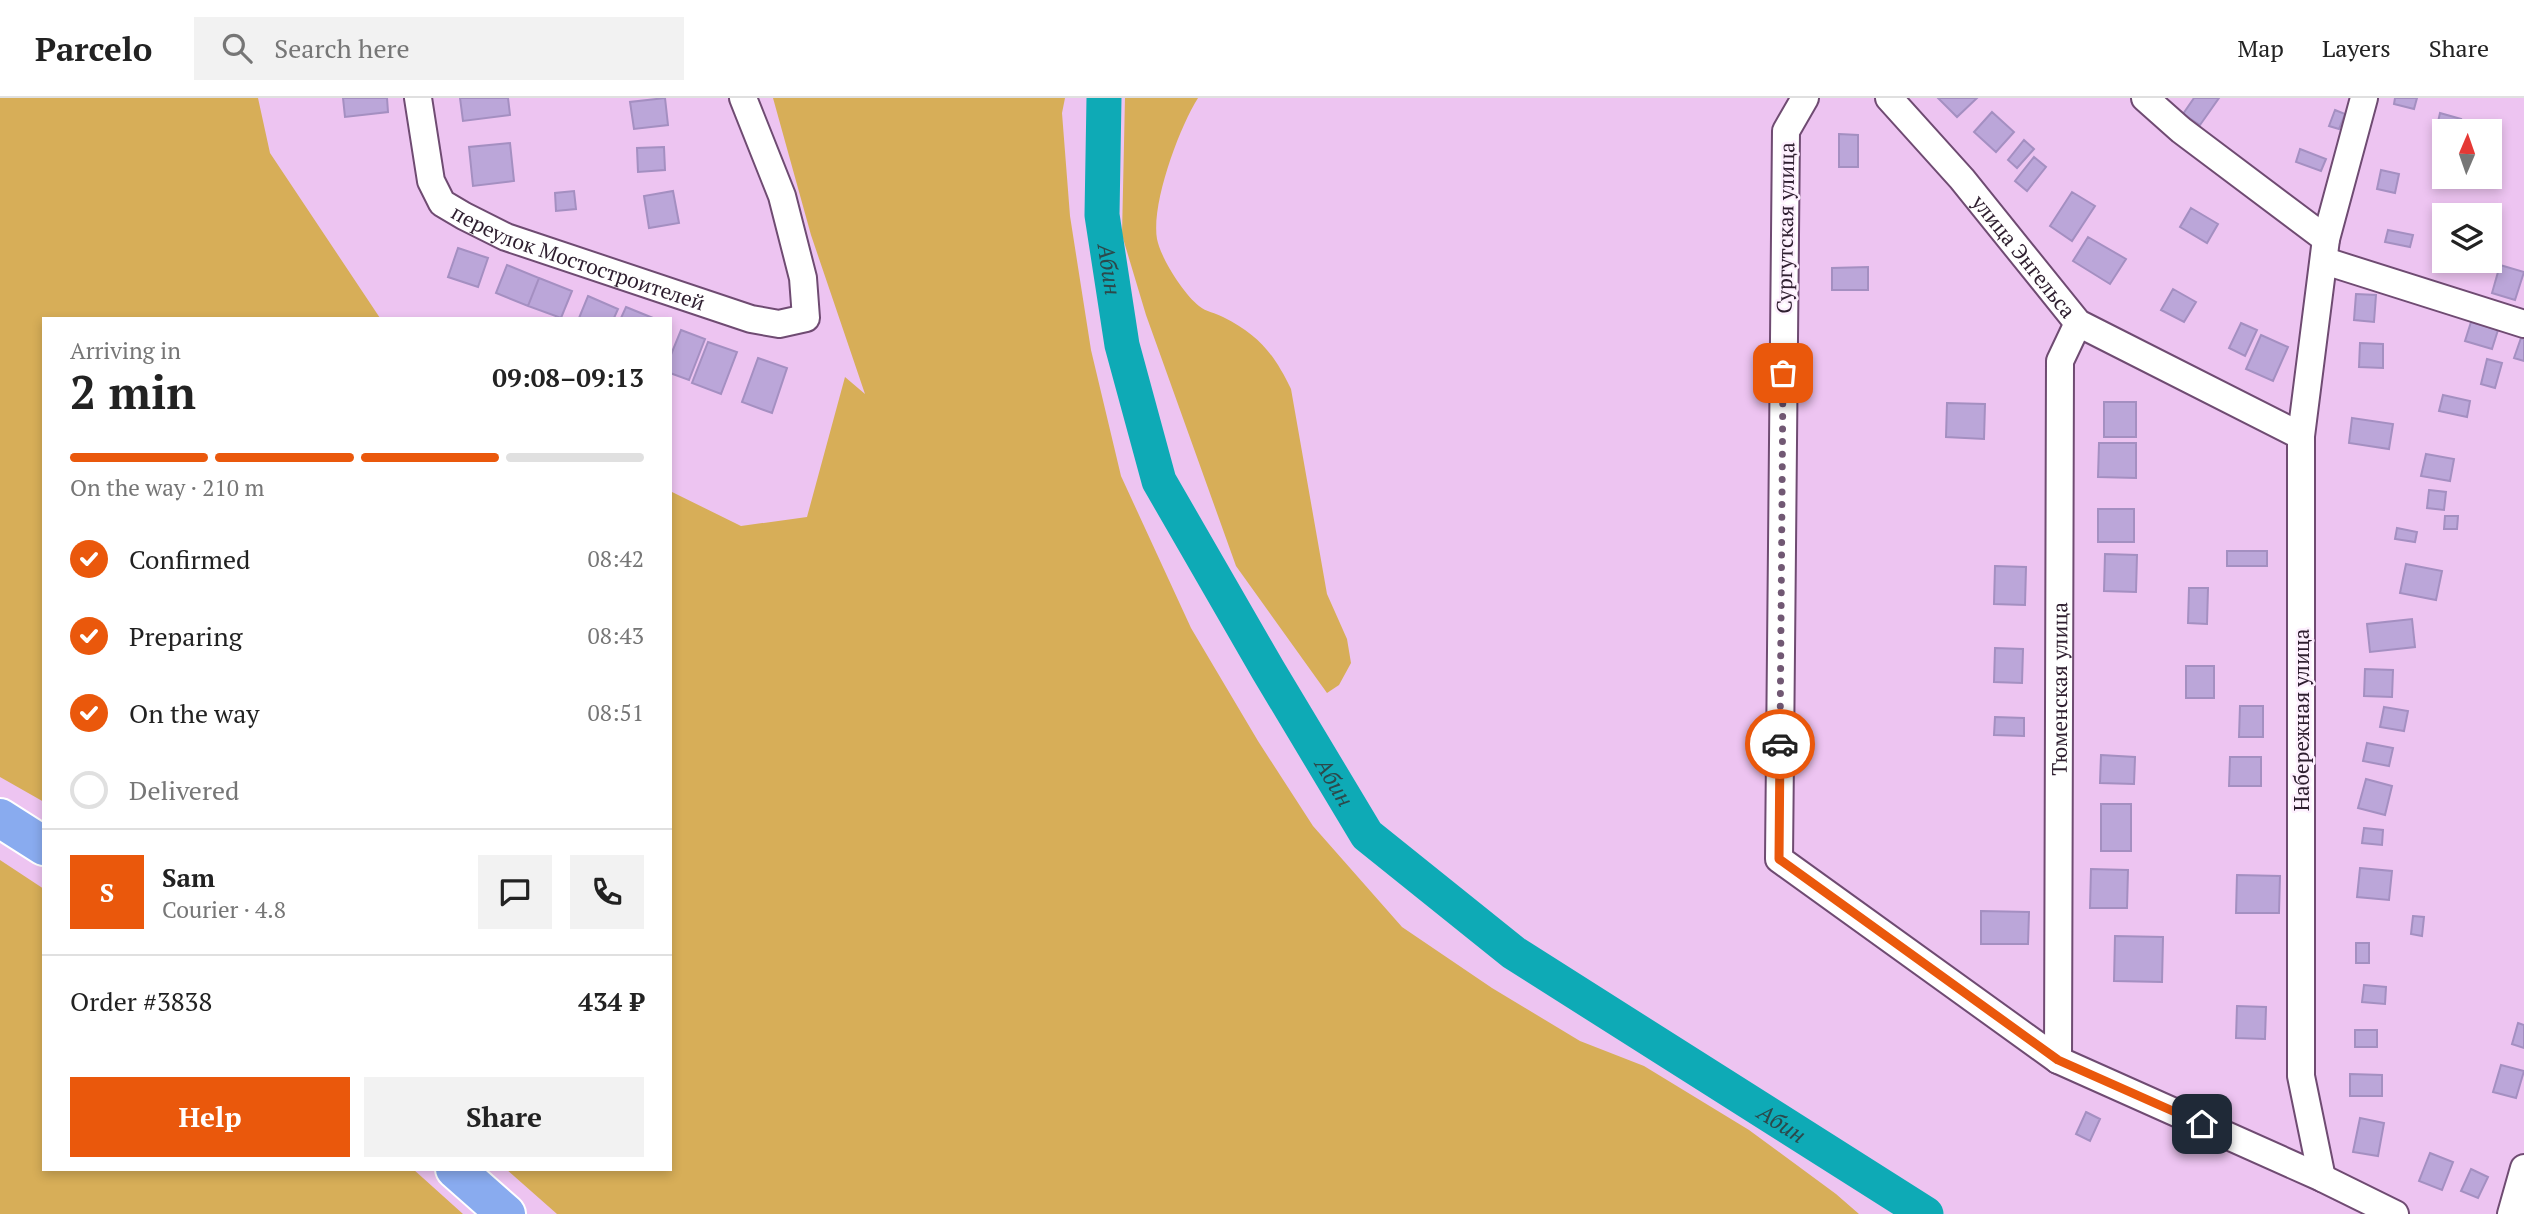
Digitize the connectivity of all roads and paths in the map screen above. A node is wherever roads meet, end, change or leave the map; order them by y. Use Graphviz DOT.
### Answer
graph roads {
  1 [pos="418,98"];
  2 [pos="743,98"];
  3 [pos="1805,98"];
  4 [pos="1889,98"];
  5 [pos="2145,98"];
  6 [pos="2364,98"];
  7 [pos="2325,250"];
  8 [pos="2078,323"];
  9 [pos="2524,324"];
  10 [pos="2301,436"];
  11 [pos="0,818"];
  12 [pos="42,845"];
  13 [pos="2058,1060"];
  14 [pos="2524,1168"];
  15 [pos="457,1171"];
  16 [pos="2322,1178"];
  17 [pos="506,1214"];
  18 [pos="2395,1214"];
  19 [pos="2511,1214"];
  1 -- 2 [label="street, переулок Мостостроителей"];
  3 -- 13 [label="street, Сургутская улица"];
  4 -- 8 [label="street, улица Энгельса"];
  5 -- 7 [label="street"];
  6 -- 7 [label="street, Набережная улица"];
  7 -- 9 [label="street"];
  7 -- 10 [label="street, Набережная улица"];
  8 -- 10 [label="street, улица Энгельса"];
  8 -- 13 [label="street, Тюменская улица"];
  10 -- 16 [label="street, Набережная улица"];
  11 -- 12 [label="highway"];
  13 -- 16 [label="street"];
  14 -- 19 [label="street"];
  15 -- 17 [label="highway"];
  16 -- 18 [label="street"];
}
